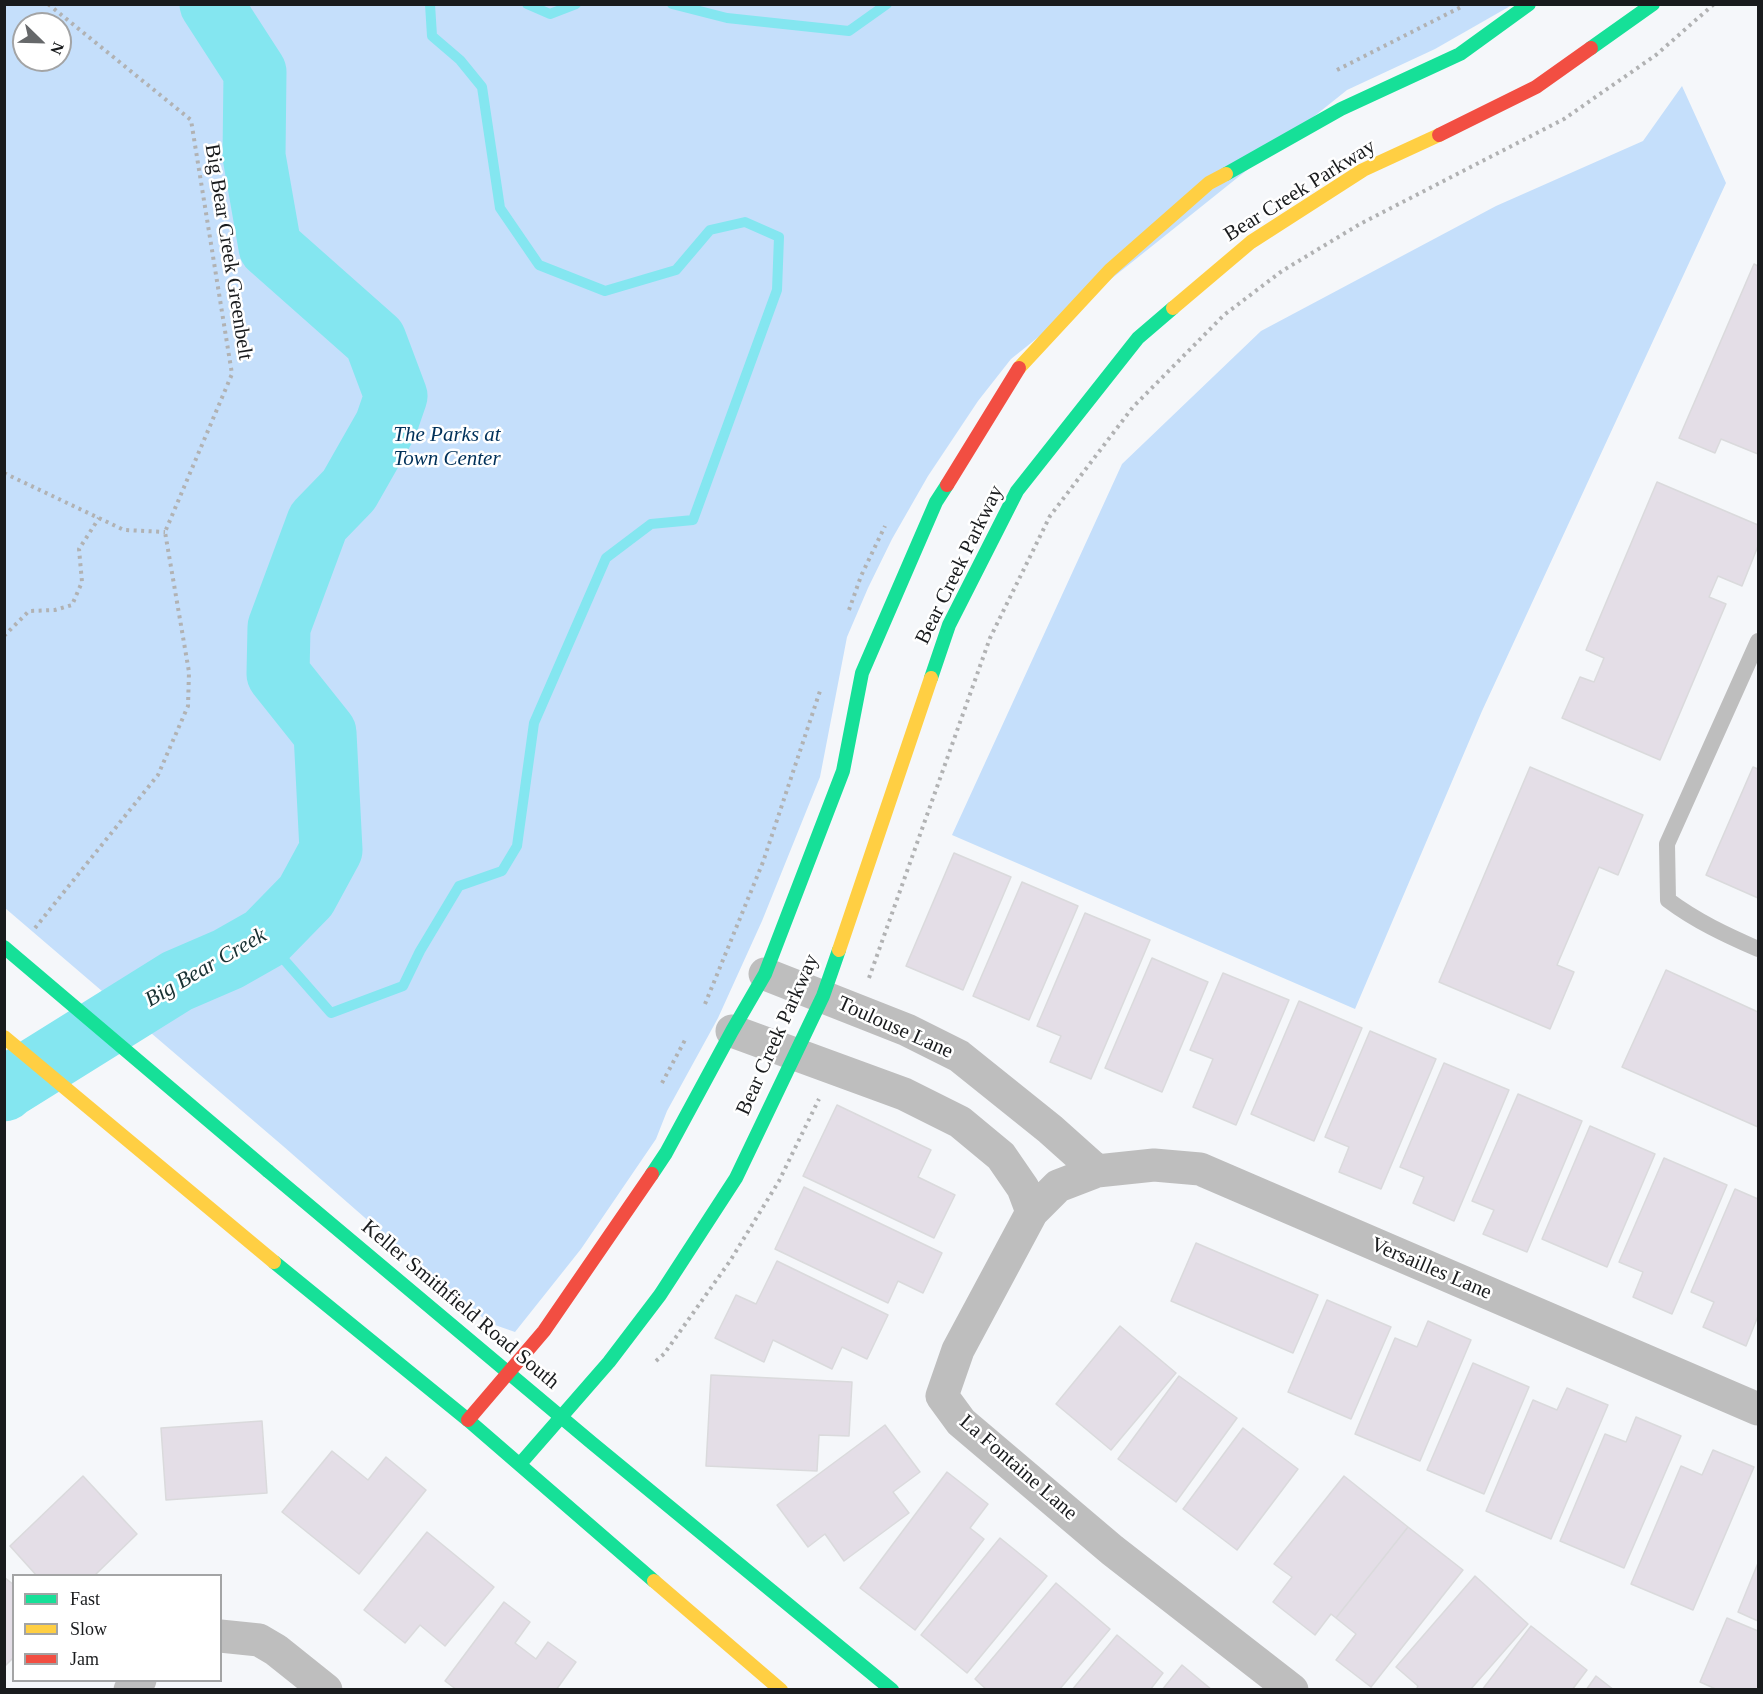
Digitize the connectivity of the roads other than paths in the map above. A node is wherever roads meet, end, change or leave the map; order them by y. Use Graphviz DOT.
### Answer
graph roads {
  1 [pos="1529,4"];
  2 [pos="1653,4"];
  3 [pos="1758,641"];
  4 [pos="4,947"];
  5 [pos="1758,949"];
  6 [pos="765,974"];
  7 [pos="823,996"];
  8 [pos="732,1031"];
  9 [pos="4,1036"];
  10 [pos="796,1055"];
  11 [pos="1096,1171"];
  12 [pos="1032,1212"];
  13 [pos="508,1374"];
  14 [pos="1758,1409"];
  15 [pos="561,1417"];
  16 [pos="468,1420"];
  17 [pos="520,1464"];
  18 [pos="222,1636"];
  19 [pos="326,1689"];
  20 [pos="781,1689"];
  21 [pos="892,1689"];
  22 [pos="1292,1689"];
  1 -- 6 [label="main road, Bear Creek Parkway"];
  2 -- 7 [label="main road, Bear Creek Parkway"];
  3 -- 5 [label="lane"];
  4 -- 13 [label="main road, Keller Smithfield Road South, bridge"];
  6 -- 7 [label="street, Toulouse Lane"];
  6 -- 8 [label="main road, Bear Creek Parkway"];
  7 -- 10 [label="main road, Bear Creek Parkway"];
  7 -- 11 [label="street, Toulouse Lane"];
  8 -- 10 [label="street"];
  8 -- 13 [label="main road, Bear Creek Parkway"];
  9 -- 16 [label="main road"];
  10 -- 12 [label="street"];
  10 -- 15 [label="main road, Bear Creek Parkway"];
  11 -- 12 [label="street, La Fontaine Lane"];
  11 -- 14 [label="street, Versailles Lane"];
  12 -- 22 [label="street, La Fontaine Lane"];
  13 -- 15 [label="main road, Keller Smithfield Road South"];
  13 -- 16 [label="main road, Bear Creek Parkway"];
  15 -- 17 [label="main road, Bear Creek Parkway"];
  15 -- 21 [label="main road, Keller Smithfield Road South"];
  16 -- 17 [label="main road"];
  17 -- 20 [label="main road"];
  18 -- 19 [label="street"];
}
